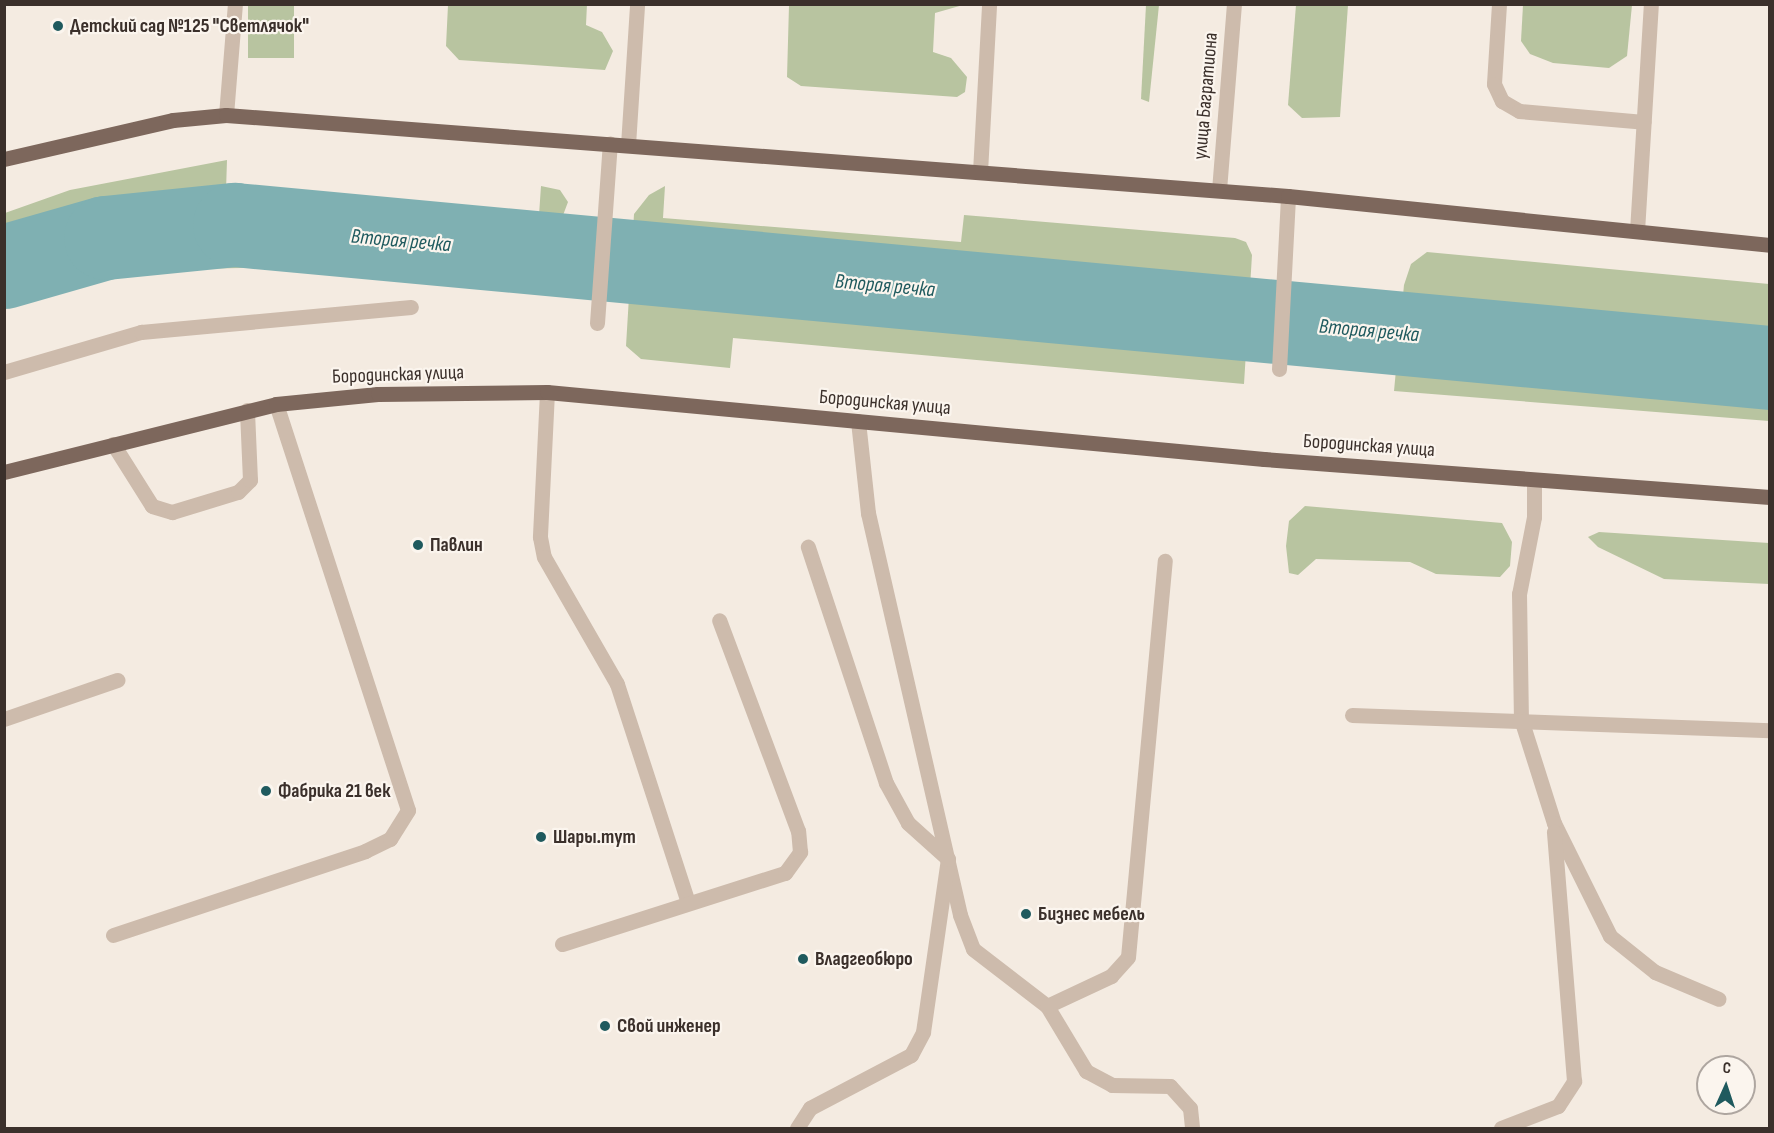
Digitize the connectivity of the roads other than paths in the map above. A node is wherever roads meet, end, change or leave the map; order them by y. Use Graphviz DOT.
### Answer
graph roads {
  1 [pos="235,4"];
  2 [pos="637,4"];
  3 [pos="989,4"];
  4 [pos="1234,4"];
  5 [pos="1499,4"];
  6 [pos="1651,4"];
  7 [pos="226,115"];
  8 [pos="1644,122"];
  9 [pos="610,143"];
  10 [pos="628,145"];
  11 [pos="4,159"];
  12 [pos="980,172"];
  13 [pos="1219,190"];
  14 [pos="1288,196"];
  15 [pos="1637,231"];
  16 [pos="1770,245"];
  17 [pos="411,307"];
  18 [pos="597,323"];
  19 [pos="1279,369"];
  20 [pos="4,372"];
  21 [pos="548,392"];
  22 [pos="276,404"];
  23 [pos="247,410"];
  24 [pos="858,421"];
  25 [pos="113,444"];
  26 [pos="4,472"];
  27 [pos="1534,480"];
  28 [pos="1770,497"];
  29 [pos="808,547"];
  30 [pos="1165,561"];
  31 [pos="719,620"];
  32 [pos="117,680"];
  33 [pos="1352,715"];
  34 [pos="4,719"];
  35 [pos="1521,719"];
  36 [pos="1770,730"];
  37 [pos="1554,823"];
  38 [pos="948,859"];
  39 [pos="688,903"];
  40 [pos="113,935"];
  41 [pos="562,944"];
  42 [pos="1719,999"];
  43 [pos="1047,1006"];
  44 [pos="797,1128"];
  45 [pos="1192,1128"];
  46 [pos="1502,1128"];
  1 -- 7 [label="street"];
  2 -- 10 [label="street"];
  3 -- 12 [label="street"];
  4 -- 13 [label="street, улица Багратиона"];
  5 -- 8 [label="street"];
  6 -- 8 [label="street"];
  7 -- 9 [label="main road"];
  7 -- 11 [label="main road"];
  8 -- 15 [label="street"];
  9 -- 10 [label="main road"];
  9 -- 18 [label="street"];
  10 -- 12 [label="main road"];
  12 -- 13 [label="main road"];
  13 -- 14 [label="main road"];
  14 -- 15 [label="main road"];
  14 -- 19 [label="street"];
  15 -- 16 [label="main road"];
  17 -- 20 [label="street"];
  21 -- 22 [label="main road, Бородинская улица"];
  21 -- 24 [label="main road, Бородинская улица"];
  21 -- 39 [label="street"];
  22 -- 23 [label="main road, Бородинская улица"];
  22 -- 40 [label="street"];
  23 -- 25 [label="main road, Бородинская улица"];
  23 -- 25 [label="street"];
  24 -- 27 [label="main road, Бородинская улица"];
  24 -- 38 [label="street"];
  25 -- 26 [label="main road, Бородинская улица"];
  27 -- 28 [label="main road, Бородинская улица"];
  27 -- 35 [label="street"];
  29 -- 38 [label="street"];
  30 -- 43 [label="street"];
  31 -- 39 [label="street"];
  32 -- 34 [label="street"];
  33 -- 35 [label="street"];
  35 -- 36 [label="street"];
  35 -- 37 [label="street"];
  37 -- 42 [label="street"];
  37 -- 46 [label="street"];
  38 -- 43 [label="street"];
  38 -- 44 [label="street"];
  39 -- 41 [label="street"];
  43 -- 45 [label="street"];
}
